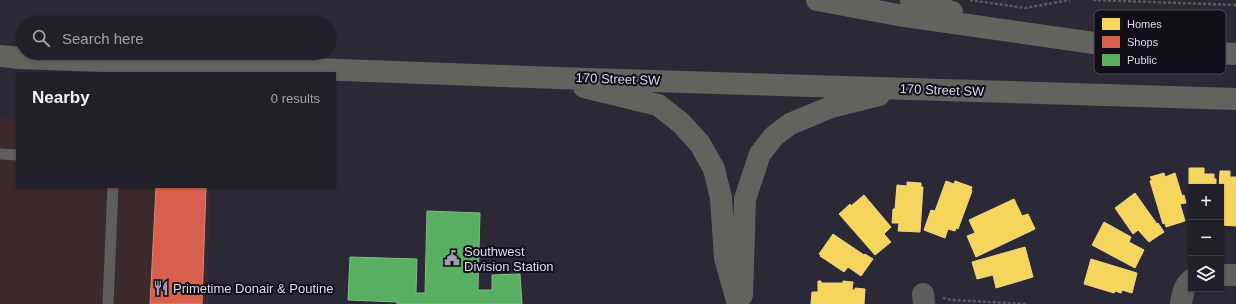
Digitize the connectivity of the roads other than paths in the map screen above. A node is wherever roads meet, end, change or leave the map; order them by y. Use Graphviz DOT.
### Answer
graph roads {
  1 [pos="817,0"];
  2 [pos="911,0"];
  3 [pos="1030,34"];
  4 [pos="1094,43"];
  5 [pos="1226,53"];
  6 [pos="1236,54"];
  7 [pos="0,56"];
  8 [pos="16,57"];
  9 [pos="74,60"];
  10 [pos="548,77"];
  11 [pos="907,88"];
  12 [pos="1236,99"];
  13 [pos="0,154"];
  14 [pos="16,155"];
  15 [pos="113,188"];
  16 [pos="1224,275"];
  17 [pos="1236,276"];
  18 [pos="1188,283"];
  19 [pos="108,304"];
  20 [pos="738,304"];
  21 [pos="742,304"];
  22 [pos="1181,304"];
  1 -- 3 [label="main road"];
  2 -- 3 [label="main road"];
  3 -- 4 [label="main road"];
  5 -- 6 [label="main road"];
  7 -- 8 [label="main road, 170 Street SW"];
  9 -- 10 [label="main road, 170 Street SW"];
  10 -- 11 [label="main road, 170 Street SW"];
  10 -- 20 [label="main road"];
  11 -- 12 [label="main road, 170 Street SW"];
  11 -- 21 [label="main road"];
  13 -- 14 [label="lane"];
  15 -- 19 [label="lane"];
  16 -- 17 [label="street"];
  18 -- 22 [label="street"];
}
